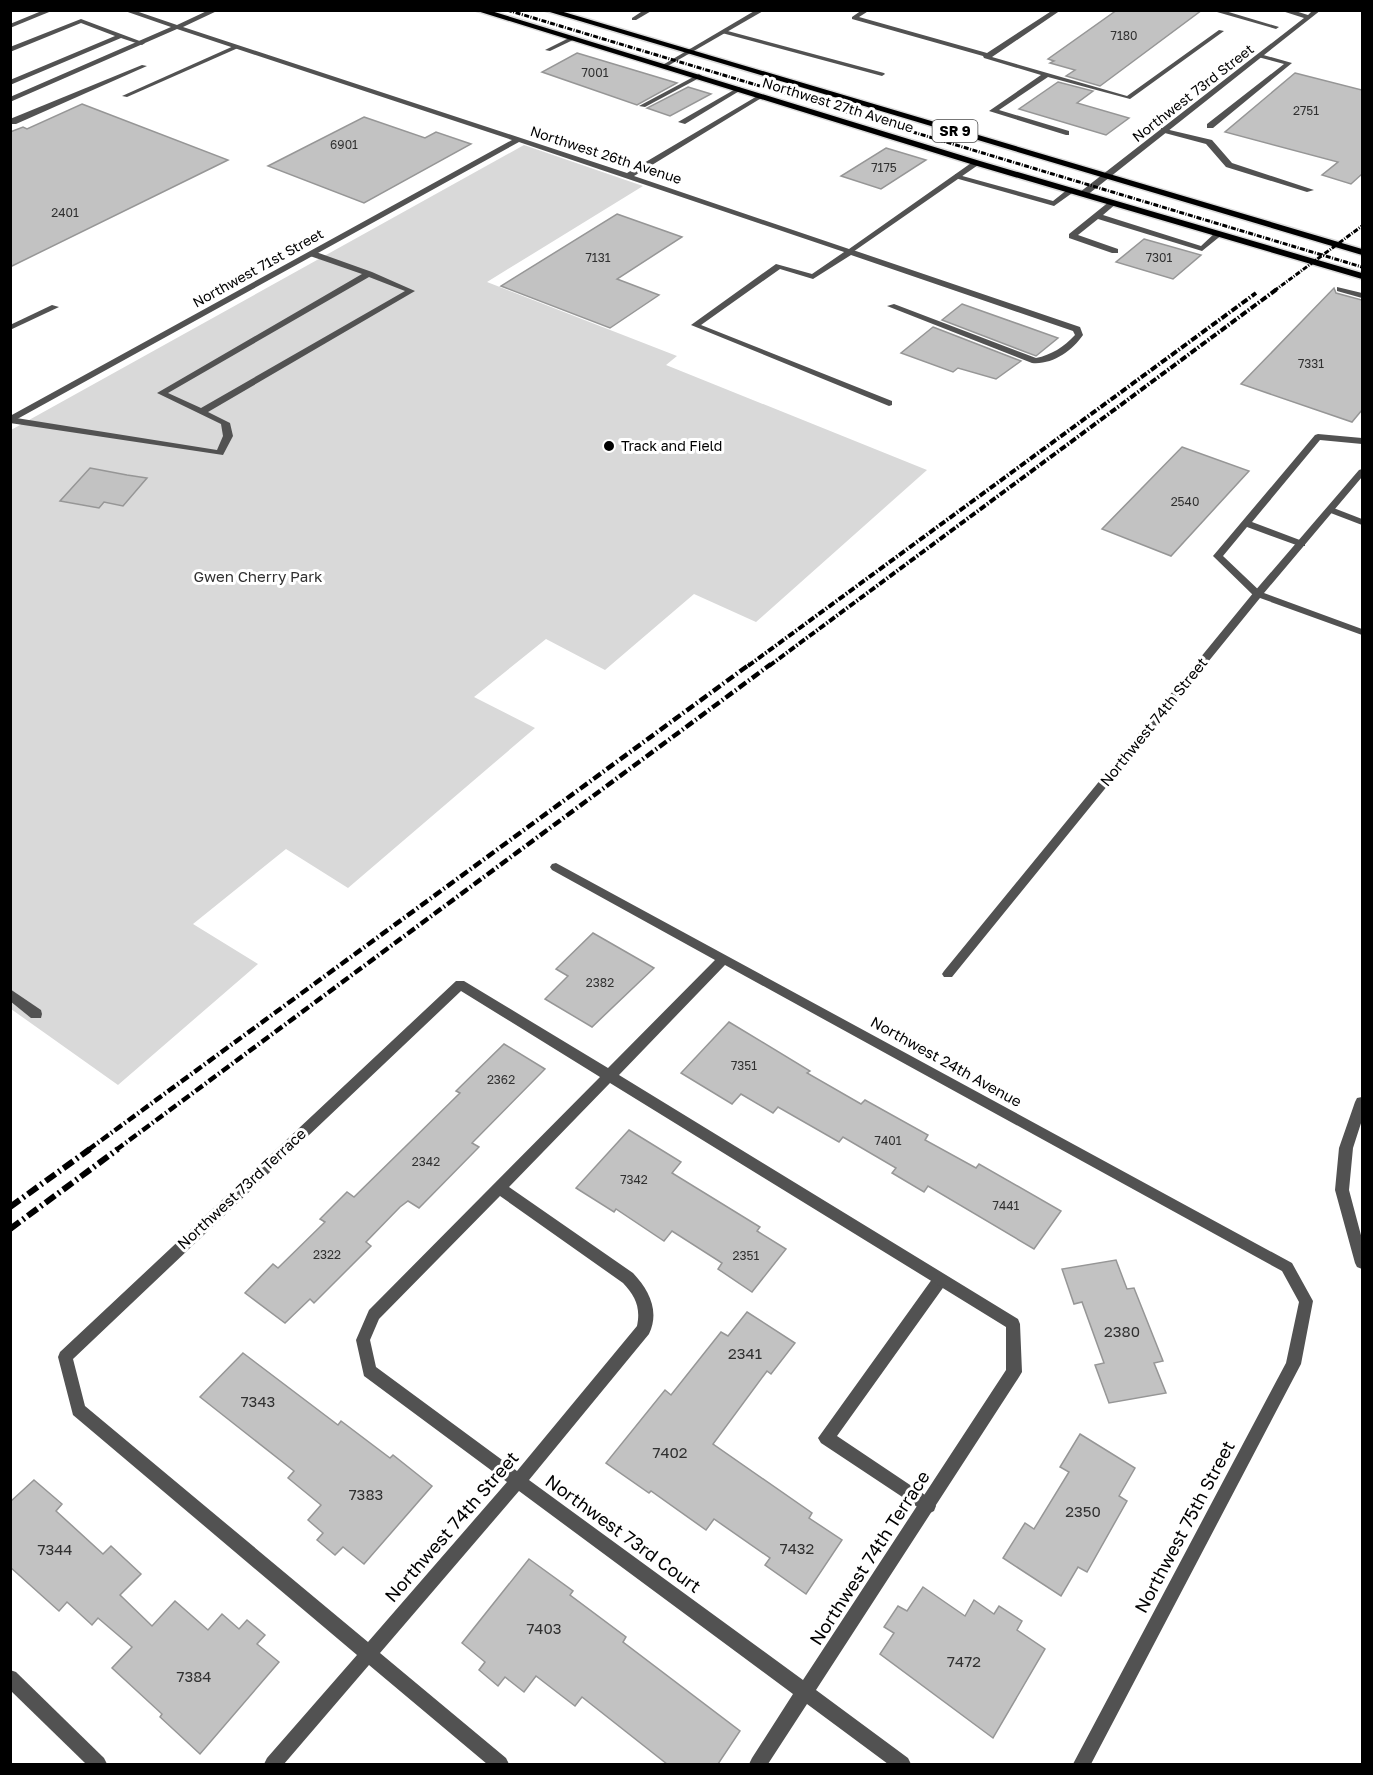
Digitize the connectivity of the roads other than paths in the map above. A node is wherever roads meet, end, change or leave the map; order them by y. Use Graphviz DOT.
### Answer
graph roads {
  1 [pos="51,10"];
  2 [pos="125,10"];
  3 [pos="216,10"];
  4 [pos="478,10"];
  5 [pos="547,10"];
  6 [pos="650,10"];
  7 [pos="762,10"];
  8 [pos="867,10"];
  9 [pos="1058,10"];
  10 [pos="1213,10"];
  11 [pos="1257,10"];
  12 [pos="1282,10"];
  13 [pos="1318,10"];
  14 [pos="561,12"];
  15 [pos="1310,17"];
  16 [pos="633,19"];
  17 [pos="1246,19"];
  18 [pos="10,26"];
  19 [pos="178,27"];
  20 [pos="1276,27"];
  21 [pos="724,32"];
  22 [pos="1221,32"];
  23 [pos="122,36"];
  24 [pos="571,39"];
  25 [pos="142,43"];
  26 [pos="236,47"];
  27 [pos="10,50"];
  28 [pos="548,50"];
  29 [pos="688,52"];
  30 [pos="989,56"];
  31 [pos="1260,56"];
  32 [pos="144,66"];
  33 [pos="664,66"];
  34 [pos="882,74"];
  35 [pos="1046,75"];
  36 [pos="699,76"];
  37 [pos="10,83"];
  38 [pos="739,89"];
  39 [pos="125,96"];
  40 [pos="761,96"];
  41 [pos="10,100"];
  42 [pos="643,106"];
  43 [pos="12,122"];
  44 [pos="682,122"];
  45 [pos="1210,126"];
  46 [pos="1164,130"];
  47 [pos="1066,133"];
  48 [pos="518,140"];
  49 [pos="978,163"];
  50 [pos="628,176"];
  51 [pos="958,176"];
  52 [pos="1106,176"];
  53 [pos="1310,190"];
  54 [pos="1071,191"];
  55 [pos="1083,195"];
  56 [pos="1113,203"];
  57 [pos="1096,216"];
  58 [pos="1219,234"];
  59 [pos="1115,250"];
  60 [pos="850,252"];
  61 [pos="1362,252"];
  62 [pos="313,254"];
  63 [pos="369,274"];
  64 [pos="1362,276"];
  65 [pos="1340,289"];
  66 [pos="1362,296"];
  67 [pos="891,306"];
  68 [pos="55,307"];
  69 [pos="10,328"];
  70 [pos="889,403"];
  71 [pos="201,412"];
  72 [pos="10,420"];
  73 [pos="1362,441"];
  74 [pos="1362,472"];
  75 [pos="1331,510"];
  76 [pos="1362,522"];
  77 [pos="1245,523"];
  78 [pos="1302,544"];
  79 [pos="1258,594"];
  80 [pos="1362,632"];
  81 [pos="556,867"];
  82 [pos="724,959"];
  83 [pos="948,974"];
  84 [pos="10,994"];
  85 [pos="36,1014"];
  86 [pos="610,1076"];
  87 [pos="1362,1102"];
  88 [pos="499,1188"];
  89 [pos="1362,1263"];
  90 [pos="940,1280"];
  91 [pos="1306,1301"];
  92 [pos="518,1481"];
  93 [pos="928,1506"];
  94 [pos="368,1654"];
  95 [pos="10,1678"];
  96 [pos="805,1693"];
  97 [pos="98,1764"];
  98 [pos="273,1764"];
  99 [pos="500,1764"];
  100 [pos="758,1764"];
  101 [pos="902,1764"];
  102 [pos="1082,1764"];
  1 -- 18 [label="street"];
  2 -- 19 [label="street, Northwest 26th Avenue"];
  3 -- 19 [label="street"];
  4 -- 24 [label="main road, Northwest 27th Avenue / SR 9"];
  5 -- 14 [label="main road, Northwest 27th Avenue / SR 9"];
  6 -- 16 [label="street"];
  7 -- 21 [label="street"];
  8 -- 30 [label="street"];
  9 -- 30 [label="street"];
  10 -- 17 [label="street"];
  11 -- 17 [label="street"];
  12 -- 15 [label="street"];
  13 -- 15 [label="street, Northwest 73rd Street"];
  14 -- 29 [label="main road, Northwest 27th Avenue / SR 9"];
  15 -- 31 [label="street, Northwest 73rd Street"];
  17 -- 20 [label="street"];
  19 -- 25 [label="street"];
  19 -- 26 [label="street, Northwest 26th Avenue"];
  21 -- 29 [label="street"];
  21 -- 34 [label="street"];
  22 -- 35 [label="street"];
  23 -- 25 [label="street"];
  23 -- 27 [label="street"];
  23 -- 37 [label="street"];
  24 -- 28 [label="street"];
  24 -- 33 [label="main road, Northwest 27th Avenue / SR 9"];
  25 -- 41 [label="street"];
  26 -- 39 [label="street"];
  26 -- 48 [label="street, Northwest 26th Avenue"];
  29 -- 33 [label="street"];
  29 -- 52 [label="main road, Northwest 27th Avenue / SR 9"];
  30 -- 35 [label="street"];
  31 -- 45 [label="street"];
  31 -- 46 [label="street, Northwest 73rd Street"];
  32 -- 43 [label="street"];
  33 -- 36 [label="main road, Northwest 27th Avenue / SR 9"];
  35 -- 47 [label="street"];
  36 -- 38 [label="main road, Northwest 27th Avenue / SR 9"];
  36 -- 42 [label="street"];
  38 -- 40 [label="main road, Northwest 27th Avenue / SR 9"];
  38 -- 44 [label="street"];
  40 -- 49 [label="main road, Northwest 27th Avenue / SR 9"];
  40 -- 50 [label="street"];
  46 -- 52 [label="street, Northwest 73rd Street"];
  46 -- 53 [label="street"];
  48 -- 50 [label="street, Northwest 26th Avenue"];
  48 -- 62 [label="street, Northwest 71st Street"];
  49 -- 51 [label="street"];
  49 -- 54 [label="main road, Northwest 27th Avenue / SR 9"];
  50 -- 60 [label="street, Northwest 26th Avenue"];
  51 -- 54 [label="street"];
  51 -- 60 [label="street"];
  52 -- 55 [label="street, Northwest 73rd Street"];
  52 -- 61 [label="main road, Northwest 27th Avenue / SR 9"];
  54 -- 55 [label="main road, Northwest 27th Avenue / SR 9"];
  55 -- 56 [label="main road, Northwest 27th Avenue / SR 9"];
  56 -- 57 [label="street"];
  56 -- 58 [label="main road, Northwest 27th Avenue / SR 9"];
  57 -- 58 [label="street"];
  57 -- 59 [label="street"];
  58 -- 64 [label="main road, Northwest 27th Avenue / SR 9"];
  60 -- 67 [label="street, Northwest 26th Avenue"];
  60 -- 70 [label="street"];
  62 -- 63 [label="street"];
  62 -- 72 [label="street, Northwest 71st Street"];
  63 -- 71 [label="street"];
  63 -- 71 [label="street"];
  65 -- 66 [label="street"];
  68 -- 69 [label="street"];
  71 -- 72 [label="street"];
  73 -- 77 [label="street"];
  74 -- 75 [label="street, Northwest 74th Street"];
  75 -- 76 [label="street"];
  75 -- 78 [label="street, Northwest 74th Street"];
  77 -- 78 [label="street"];
  77 -- 79 [label="street"];
  78 -- 79 [label="street, Northwest 74th Street"];
  79 -- 80 [label="street"];
  79 -- 83 [label="street, Northwest 74th Street"];
  81 -- 82 [label="street, Northwest 24th Avenue"];
  82 -- 86 [label="street"];
  82 -- 91 [label="street, Northwest 24th Avenue"];
  84 -- 85 [label="street"];
  86 -- 88 [label="street"];
  86 -- 90 [label="street"];
  86 -- 94 [label="street, Northwest 73rd Terrace"];
  87 -- 89 [label="street"];
  88 -- 92 [label="street, Northwest 74th Street"];
  88 -- 92 [label="street, Northwest 73rd Court"];
  90 -- 93 [label="street, Northwest 74th Terrace"];
  90 -- 93 [label="street"];
  91 -- 102 [label="street, Northwest 75th Street"];
  92 -- 94 [label="street, Northwest 74th Street"];
  92 -- 96 [label="street, Northwest 73rd Court"];
  93 -- 96 [label="street, Northwest 74th Terrace"];
  94 -- 98 [label="street, Northwest 74th Street"];
  94 -- 99 [label="street"];
  95 -- 97 [label="street"];
  96 -- 100 [label="street, Northwest 74th Terrace"];
  96 -- 101 [label="street, Northwest 73rd Court"];
}
